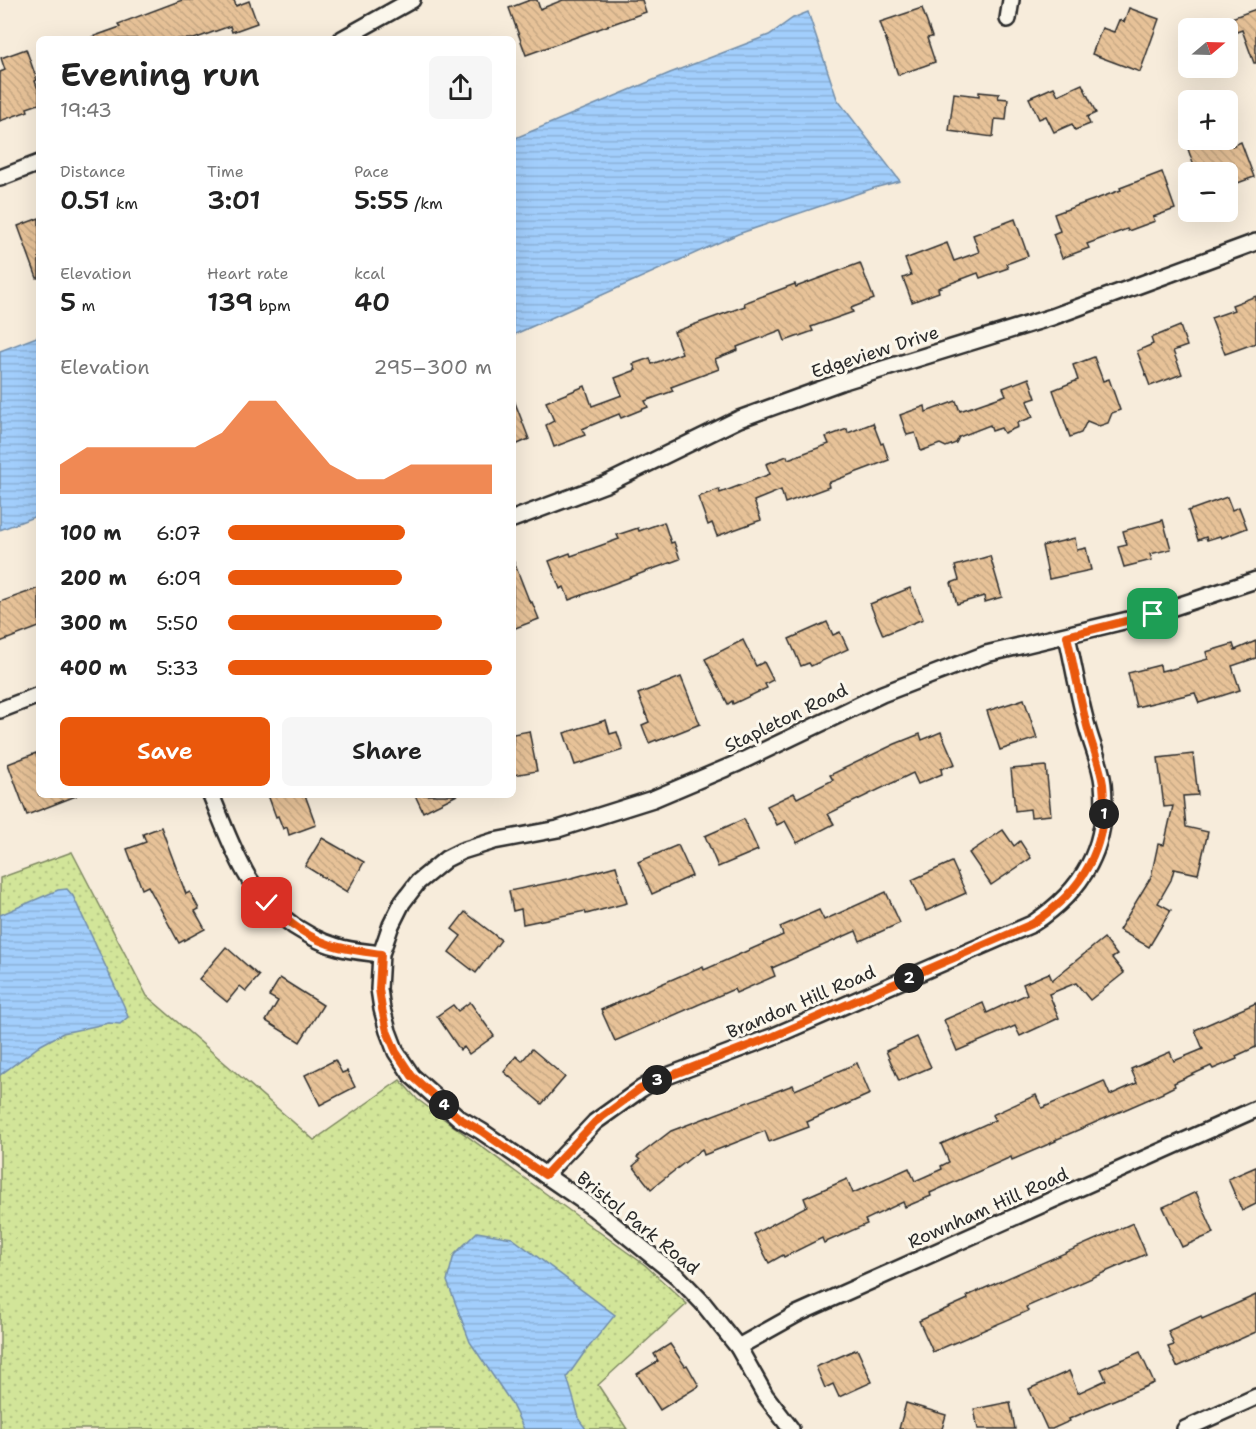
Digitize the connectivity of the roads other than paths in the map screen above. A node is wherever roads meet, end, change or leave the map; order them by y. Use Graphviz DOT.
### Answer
graph roads {
  1 [pos="412,0"];
  2 [pos="1011,0"];
  3 [pos="1008,19"];
  4 [pos="347,36"];
  5 [pos="36,165"];
  6 [pos="0,178"];
  7 [pos="1256,242"];
  8 [pos="516,518"];
  9 [pos="1256,580"];
  10 [pos="1067,636"];
  11 [pos="36,696"];
  12 [pos="0,710"];
  13 [pos="213,798"];
  14 [pos="381,954"];
  15 [pos="1256,1109"];
  16 [pos="545,1175"];
  17 [pos="738,1347"];
  18 [pos="1256,1397"];
  19 [pos="791,1429"];
  20 [pos="1185,1429"];
  1 -- 4 [label="street"];
  2 -- 3 [label="street"];
  5 -- 6 [label="street"];
  7 -- 8 [label="street, Edgeview Drive"];
  9 -- 10 [label="street, Stapleton Road"];
  10 -- 14 [label="street, Stapleton Road"];
  10 -- 16 [label="street, Brandon Hill Road"];
  11 -- 12 [label="street"];
  13 -- 14 [label="street"];
  14 -- 16 [label="street, Bristol Park Road"];
  15 -- 17 [label="street, Rownham Hill Road"];
  16 -- 17 [label="street, Bristol Park Road"];
  17 -- 19 [label="street, Bristol Park Road"];
  18 -- 20 [label="street"];
}
